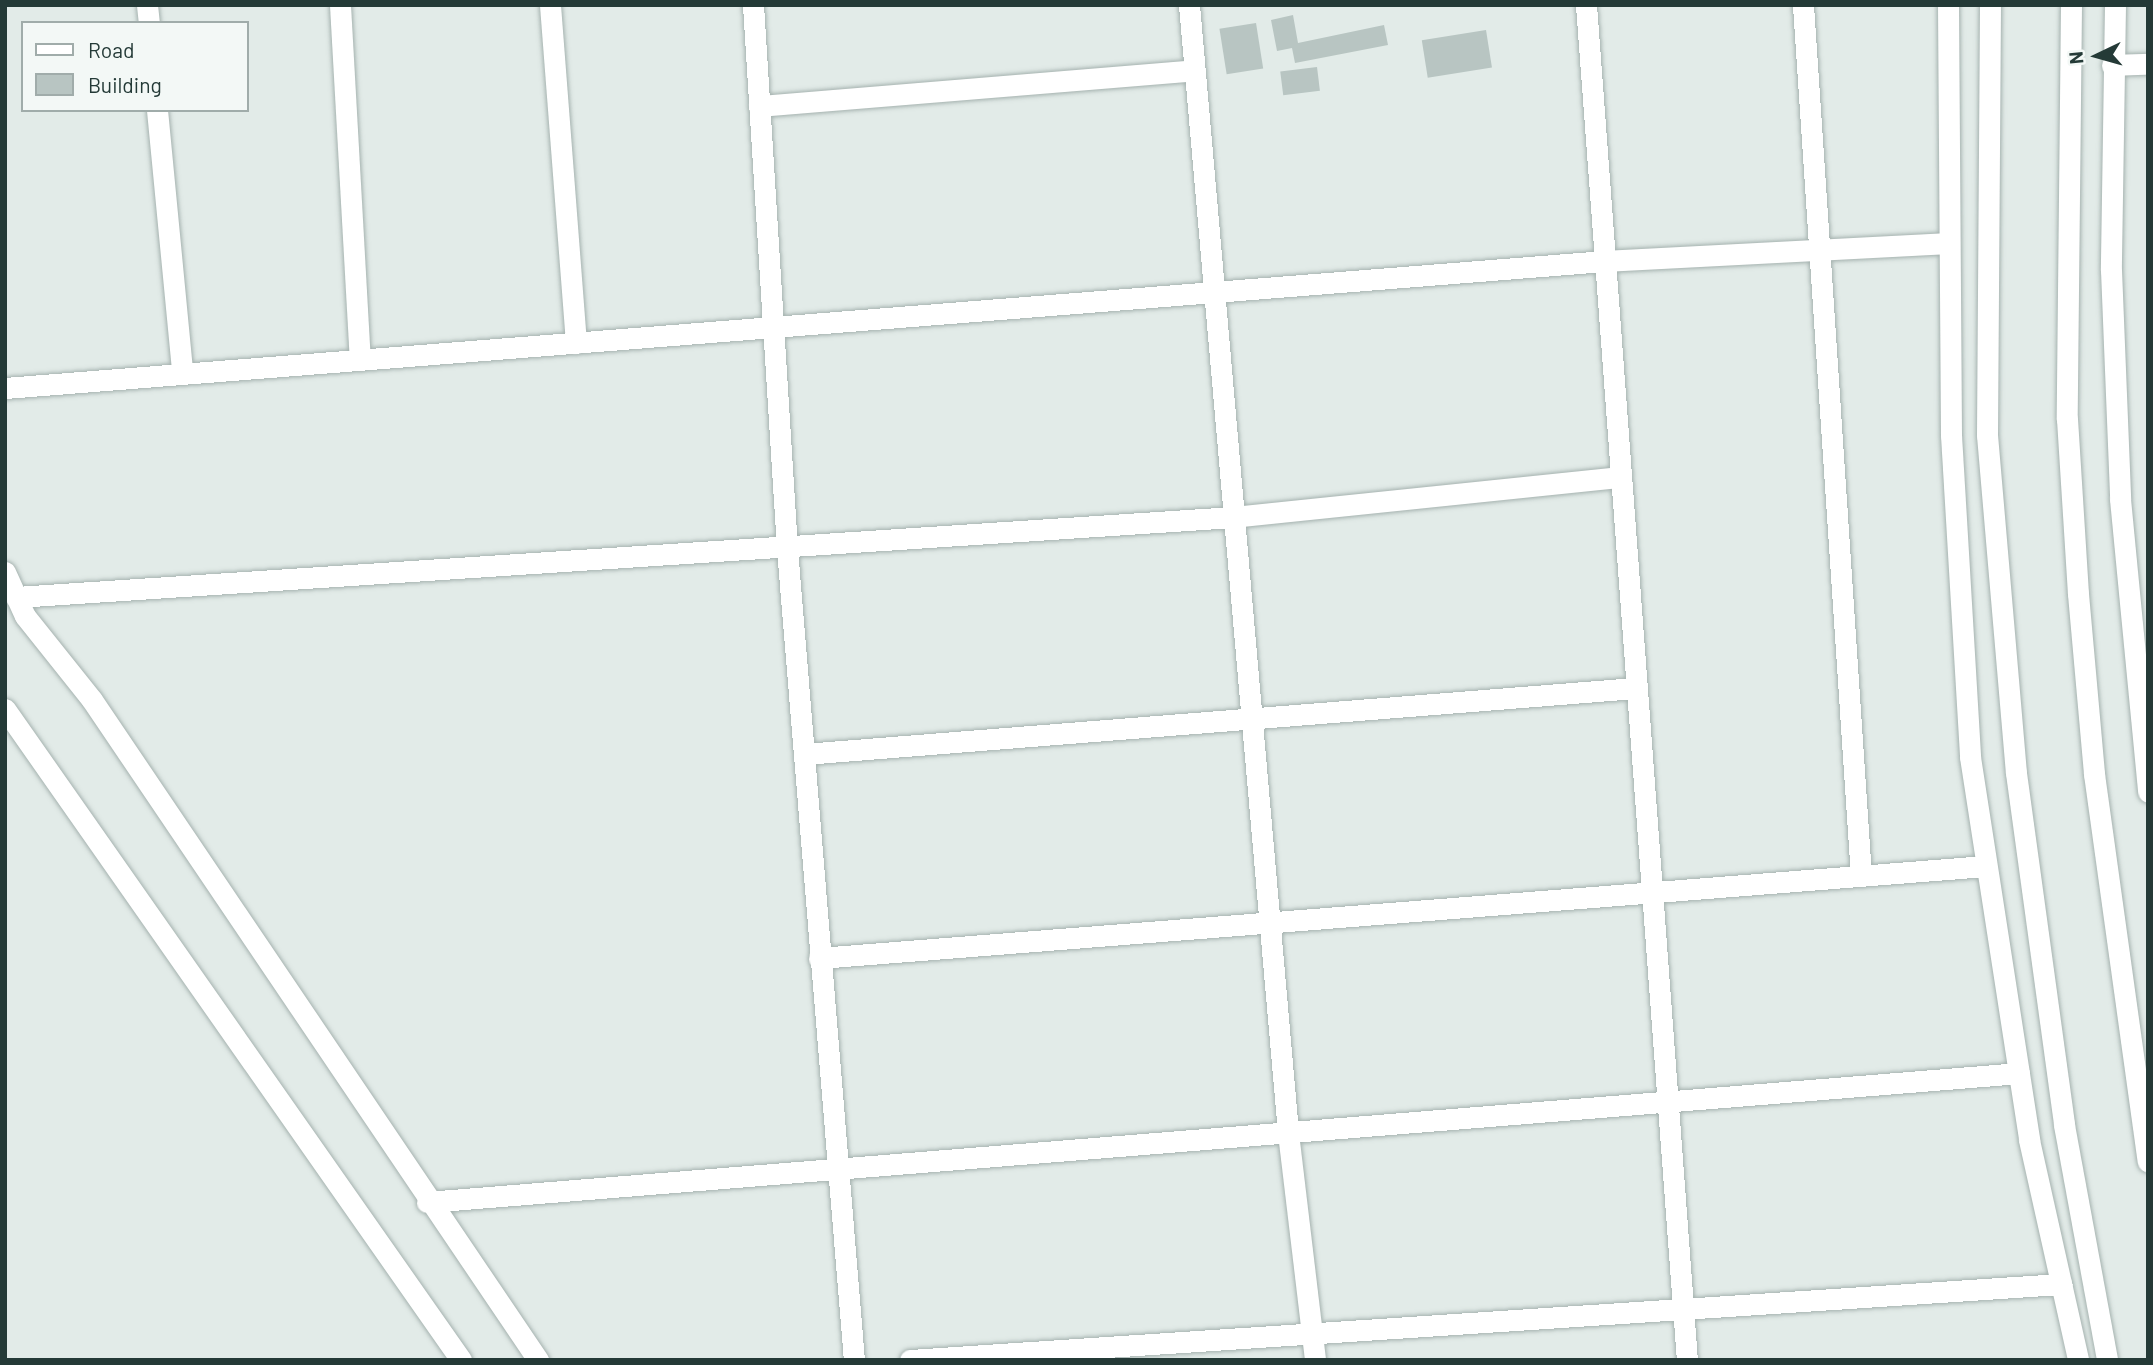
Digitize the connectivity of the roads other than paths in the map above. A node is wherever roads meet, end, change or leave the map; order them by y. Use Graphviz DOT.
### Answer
graph roads {
  1 [pos="340,5"];
  2 [pos="550,5"];
  3 [pos="753,5"];
  4 [pos="1189,5"];
  5 [pos="1587,5"];
  6 [pos="1803,5"];
  7 [pos="1948,5"];
  8 [pos="1990,5"];
  9 [pos="2071,5"];
  10 [pos="2115,5"];
  11 [pos="2148,64"];
  12 [pos="2112,65"];
  13 [pos="1194,70"];
  14 [pos="759,106"];
  15 [pos="157,112"];
  16 [pos="1949,243"];
  17 [pos="1819,250"];
  18 [pos="1604,261"];
  19 [pos="1212,296"];
  20 [pos="771,329"];
  21 [pos="576,343"];
  22 [pos="360,359"];
  23 [pos="182,372"];
  24 [pos="5,388"];
  25 [pos="1620,478"];
  26 [pos="1232,517"];
  27 [pos="786,549"];
  28 [pos="5,572"];
  29 [pos="16,597"];
  30 [pos="1635,688"];
  31 [pos="5,709"];
  32 [pos="1251,720"];
  33 [pos="804,754"];
  34 [pos="2148,792"];
  35 [pos="1986,866"];
  36 [pos="1861,875"];
  37 [pos="1651,889"];
  38 [pos="1269,925"];
  39 [pos="819,958"];
  40 [pos="2019,1073"];
  41 [pos="1666,1102"];
  42 [pos="1288,1133"];
  43 [pos="2148,1161"];
  44 [pos="838,1169"];
  45 [pos="427,1202"];
  46 [pos="2061,1284"];
  47 [pos="1683,1310"];
  48 [pos="1312,1334"];
  49 [pos="461,1360"];
  50 [pos="538,1360"];
  51 [pos="854,1360"];
  52 [pos="910,1360"];
  53 [pos="1315,1360"];
  54 [pos="1687,1360"];
  55 [pos="2078,1360"];
  56 [pos="2107,1360"];
  1 -- 22 [label="street"];
  2 -- 21 [label="street"];
  3 -- 14 [label="street"];
  4 -- 13 [label="street"];
  5 -- 18 [label="street"];
  6 -- 17 [label="street"];
  7 -- 16 [label="street"];
  8 -- 56 [label="street"];
  9 -- 43 [label="street"];
  10 -- 12 [label="street"];
  11 -- 12 [label="street"];
  12 -- 34 [label="street"];
  13 -- 14 [label="street"];
  13 -- 19 [label="street"];
  14 -- 20 [label="street"];
  15 -- 23 [label="street"];
  16 -- 17 [label="street"];
  16 -- 35 [label="street"];
  17 -- 18 [label="street"];
  17 -- 36 [label="street"];
  18 -- 19 [label="street"];
  18 -- 25 [label="street"];
  19 -- 20 [label="street"];
  19 -- 26 [label="street"];
  20 -- 21 [label="street"];
  20 -- 27 [label="street"];
  21 -- 22 [label="street"];
  22 -- 23 [label="street"];
  23 -- 24 [label="street"];
  25 -- 26 [label="street"];
  25 -- 30 [label="street"];
  26 -- 27 [label="street"];
  26 -- 32 [label="street"];
  27 -- 29 [label="street"];
  27 -- 33 [label="street"];
  28 -- 29 [label="street"];
  29 -- 45 [label="street"];
  30 -- 32 [label="street"];
  30 -- 37 [label="street"];
  31 -- 49 [label="street"];
  32 -- 33 [label="street"];
  32 -- 38 [label="street"];
  33 -- 39 [label="street"];
  35 -- 36 [label="street"];
  35 -- 40 [label="street"];
  36 -- 37 [label="street"];
  37 -- 38 [label="street"];
  37 -- 41 [label="street"];
  38 -- 39 [label="street"];
  38 -- 42 [label="street"];
  39 -- 44 [label="street"];
  40 -- 41 [label="street"];
  40 -- 46 [label="street"];
  41 -- 42 [label="street"];
  41 -- 47 [label="street"];
  42 -- 44 [label="street"];
  42 -- 48 [label="street"];
  44 -- 45 [label="street"];
  44 -- 51 [label="street"];
  45 -- 50 [label="street"];
  46 -- 47 [label="street"];
  46 -- 55 [label="street"];
  47 -- 48 [label="street"];
  47 -- 54 [label="street"];
  48 -- 52 [label="street"];
  48 -- 53 [label="street"];
}
